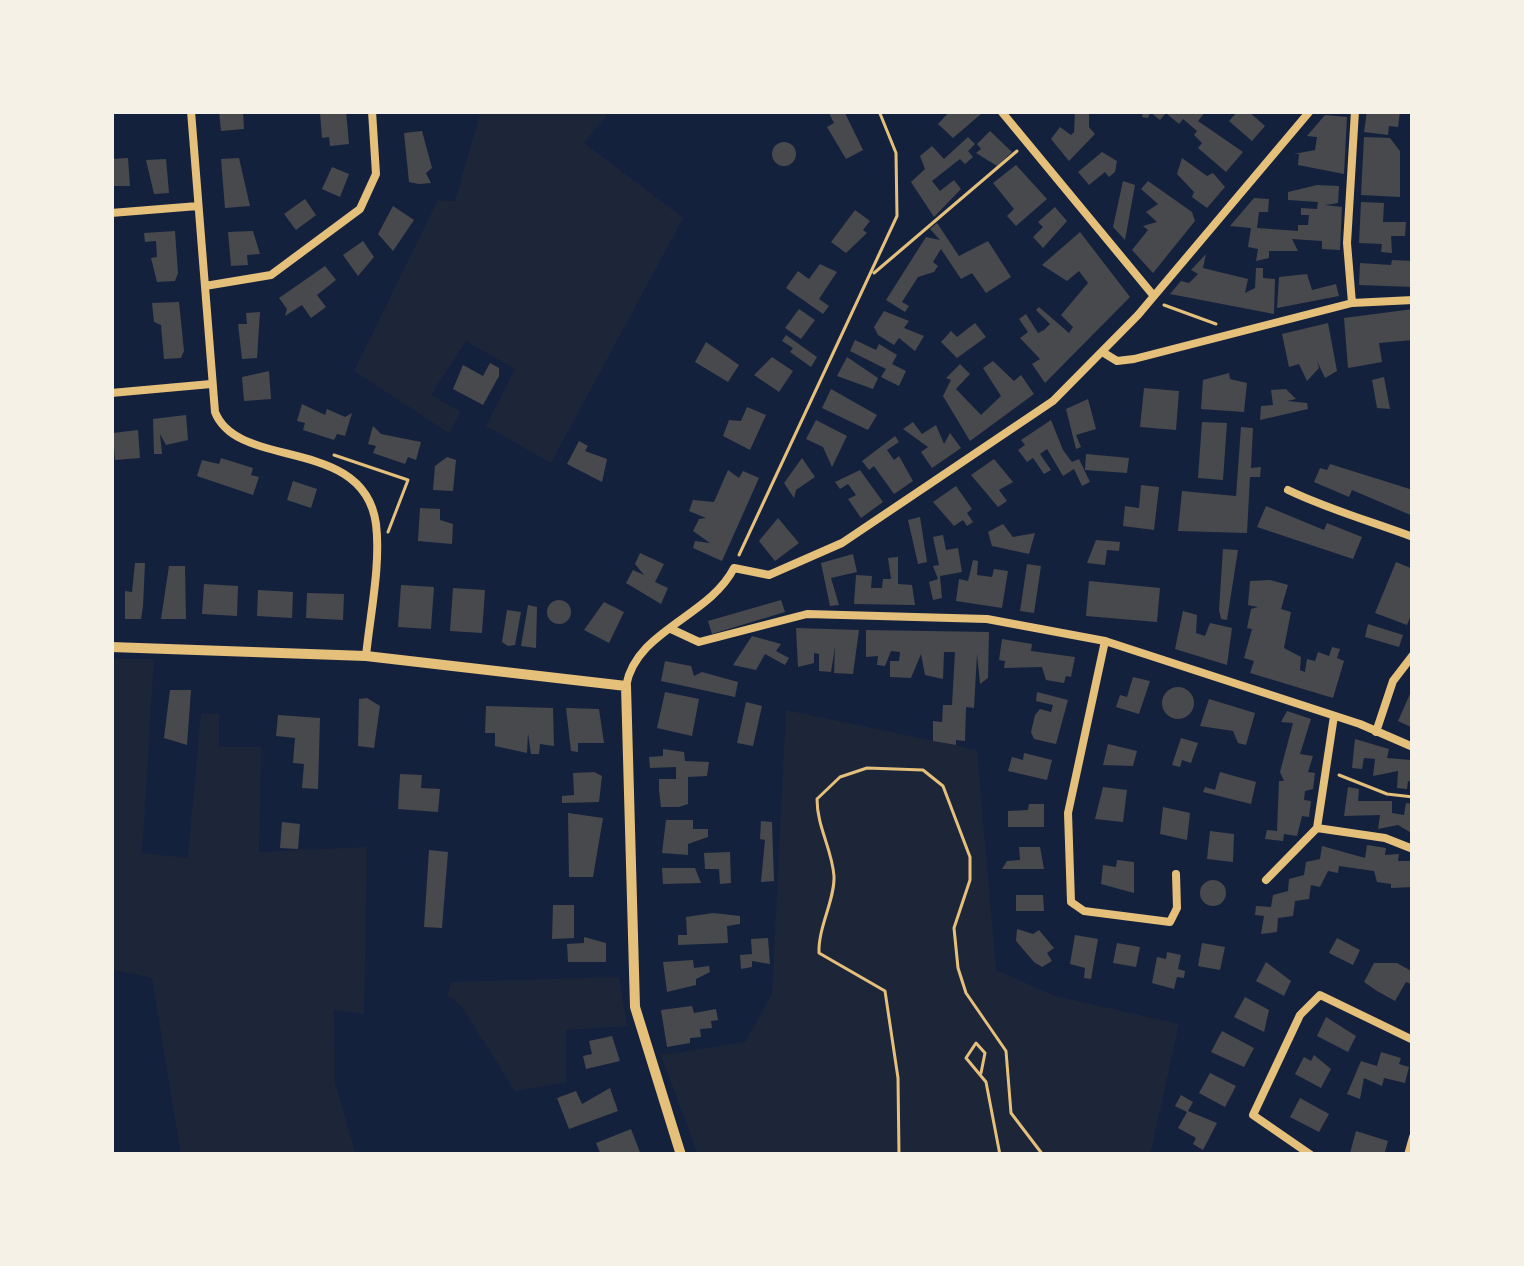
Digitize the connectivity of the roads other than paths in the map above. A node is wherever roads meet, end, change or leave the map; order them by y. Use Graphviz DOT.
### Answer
graph roads {
  1 [pos="190,111"];
  2 [pos="372,111"];
  3 [pos="1310,111"];
  4 [pos="1355,111"];
  5 [pos="1007,113"];
  6 [pos="198,206"];
  7 [pos="111,212"];
  8 [pos="205,286"];
  9 [pos="1153,295"];
  10 [pos="1413,299"];
  11 [pos="1352,303"];
  12 [pos="1104,353"];
  13 [pos="211,384"];
  14 [pos="111,393"];
  15 [pos="1288,490"];
  16 [pos="1413,537"];
  17 [pos="671,629"];
  18 [pos="1105,641"];
  19 [pos="111,647"];
  20 [pos="1413,655"];
  21 [pos="366,656"];
  22 [pos="626,686"];
  23 [pos="1334,716"];
  24 [pos="1376,732"];
  25 [pos="1413,747"];
  26 [pos="1317,829"];
  27 [pos="1413,849"];
  28 [pos="1177,874"];
  29 [pos="1266,880"];
  30 [pos="1413,1040"];
  31 [pos="1413,1137"];
  32 [pos="681,1155"];
  33 [pos="1311,1155"];
  34 [pos="1408,1155"];
  1 -- 6 [label="street"];
  2 -- 8 [label="street"];
  3 -- 9 [label="street"];
  4 -- 11 [label="street"];
  5 -- 9 [label="street"];
  6 -- 7 [label="street"];
  6 -- 8 [label="street"];
  8 -- 13 [label="street"];
  9 -- 12 [label="street"];
  10 -- 11 [label="street"];
  11 -- 12 [label="street"];
  12 -- 17 [label="street"];
  13 -- 14 [label="street"];
  13 -- 21 [label="street"];
  15 -- 16 [label="street"];
  17 -- 18 [label="street"];
  17 -- 22 [label="street"];
  18 -- 23 [label="street"];
  18 -- 28 [label="street"];
  19 -- 21 [label="street"];
  20 -- 24 [label="street"];
  21 -- 22 [label="street"];
  22 -- 32 [label="street"];
  23 -- 24 [label="street"];
  23 -- 26 [label="street"];
  24 -- 25 [label="street"];
  26 -- 27 [label="street"];
  26 -- 29 [label="street"];
  30 -- 33 [label="street"];
  31 -- 34 [label="street"];
}
